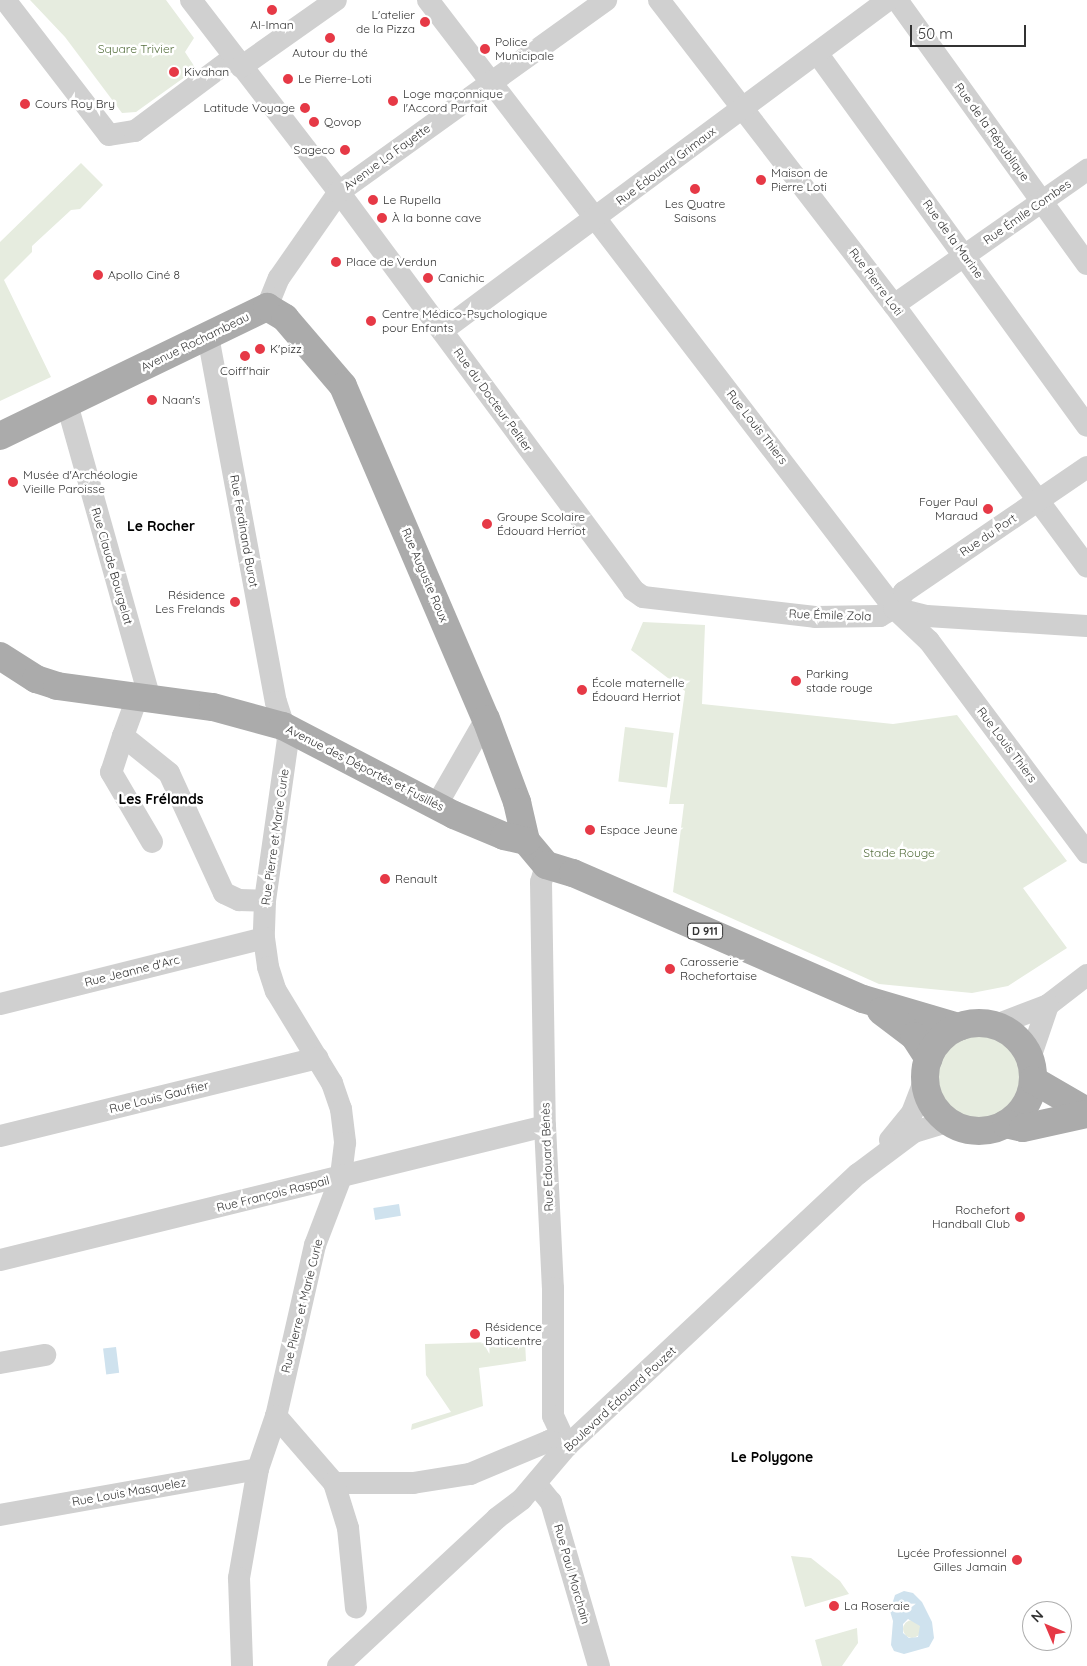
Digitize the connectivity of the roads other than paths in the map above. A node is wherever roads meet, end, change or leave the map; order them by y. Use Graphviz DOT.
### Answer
graph roads {
  1 [pos="5,0"];
  2 [pos="191,0"];
  3 [pos="336,0"];
  4 [pos="428,0"];
  5 [pos="606,0"];
  6 [pos="659,0"];
  7 [pos="888,0"];
  8 [pos="897,0"];
  9 [pos="817,53"];
  10 [pos="238,62"];
  11 [pos="490,83"];
  12 [pos="743,108"];
  13 [pos="1087,170"];
  14 [pos="339,192"];
  15 [pos="1043,201"];
  16 [pos="595,218"];
  17 [pos="965,256"];
  18 [pos="1087,264"];
  19 [pos="894,305"];
  20 [pos="267,308"];
  21 [pos="442,331"];
  22 [pos="208,336"];
  23 [pos="67,404"];
  24 [pos="1087,426"];
  25 [pos="0,436"];
  26 [pos="1087,467"];
  27 [pos="1038,501"];
  28 [pos="1087,567"];
  29 [pos="633,590"];
  30 [pos="894,608"];
  31 [pos="1087,626"];
  32 [pos="0,656"];
  33 [pos="143,698"];
  34 [pos="486,719"];
  35 [pos="283,726"];
  36 [pos="123,736"];
  37 [pos="436,806"];
  38 [pos="526,840"];
  39 [pos="152,842"];
  40 [pos="1087,853"];
  41 [pos="546,865"];
  42 [pos="265,901"];
  43 [pos="264,938"];
  44 [pos="1087,975"];
  45 [pos="863,999"];
  46 [pos="0,1004"];
  47 [pos="1048,1005"];
  48 [pos="996,1026"];
  49 [pos="959,1027"];
  50 [pos="318,1058"];
  51 [pos="927,1068"];
  52 [pos="1032,1069"];
  53 [pos="1087,1113"];
  54 [pos="949,1121"];
  55 [pos="1006,1124"];
  56 [pos="546,1126"];
  57 [pos="0,1136"];
  58 [pos="858,1174"];
  59 [pos="341,1178"];
  60 [pos="0,1260"];
  61 [pos="45,1355"];
  62 [pos="0,1363"];
  63 [pos="276,1416"];
  64 [pos="568,1446"];
  65 [pos="258,1469"];
  66 [pos="334,1483"];
  67 [pos="537,1485"];
  68 [pos="0,1514"];
  69 [pos="356,1608"];
  70 [pos="242,1666"];
  71 [pos="338,1666"];
  72 [pos="599,1666"];
  1 -- 10 [label="street"];
  2 -- 10 [label="street, Rue du Docteur Peltier"];
  3 -- 10 [label="street"];
  4 -- 11 [label="street, Rue Louis Thiers"];
  5 -- 11 [label="street, Avenue La Fayette"];
  6 -- 12 [label="street, Rue Pierre Loti"];
  7 -- 9 [label="street, Rue Édouard Grimaux"];
  8 -- 15 [label="street, Rue de la République"];
  9 -- 12 [label="street, Rue Édouard Grimaux"];
  9 -- 17 [label="street, Rue de la Marine"];
  10 -- 14 [label="street, Rue du Docteur Peltier"];
  11 -- 14 [label="street, Avenue La Fayette"];
  11 -- 16 [label="street, Rue Louis Thiers"];
  12 -- 16 [label="street, Rue Édouard Grimaux"];
  12 -- 19 [label="street, Rue Pierre Loti"];
  13 -- 15 [label="street, Rue Émile Combes"];
  14 -- 20 [label="street"];
  14 -- 21 [label="street, Rue du Docteur Peltier"];
  15 -- 17 [label="street, Rue Émile Combes"];
  15 -- 18 [label="street, Rue de la République"];
  16 -- 21 [label="street, Rue Édouard Grimaux"];
  16 -- 30 [label="street, Rue Louis Thiers"];
  17 -- 19 [label="street, Rue Émile Combes"];
  17 -- 24 [label="street, Rue de la Marine"];
  19 -- 27 [label="street, Rue Pierre Loti"];
  20 -- 22 [label="main road, Avenue Rochambeau"];
  20 -- 34 [label="main road, Rue Auguste Roux"];
  21 -- 29 [label="street, Rue du Docteur Peltier"];
  22 -- 23 [label="main road, Avenue Rochambeau"];
  22 -- 35 [label="street, Rue Ferdinand Burot"];
  23 -- 25 [label="main road, Avenue Rochambeau"];
  23 -- 33 [label="street, Rue Claude Bourgelat"];
  26 -- 27 [label="street, Rue du Port"];
  27 -- 28 [label="street, Rue Pierre Loti"];
  27 -- 30 [label="street, Rue du Port"];
  29 -- 30 [label="street, Rue Émile Zola"];
  30 -- 31 [label="street"];
  30 -- 40 [label="street, Rue Louis Thiers"];
  32 -- 33 [label="main road, Avenue des Déportés et Fusillés"];
  33 -- 35 [label="main road, Avenue des Déportés et Fusillés"];
  33 -- 36 [label="street"];
  34 -- 37 [label="street"];
  34 -- 38 [label="main road, Rue Auguste Roux"];
  35 -- 37 [label="main road, Avenue des Déportés et Fusillés"];
  35 -- 42 [label="street, Rue Pierre et Marie Curie"];
  36 -- 39 [label="street"];
  36 -- 42 [label="street"];
  37 -- 38 [label="main road, Avenue des Déportés et Fusillés"];
  38 -- 41 [label="main road, Rue Auguste Roux"];
  41 -- 45 [label="main road, D 911"];
  41 -- 56 [label="street, Rue Edouard Bénès"];
  42 -- 43 [label="street, Rue Pierre et Marie Curie"];
  43 -- 46 [label="street, Rue Jeanne d'Arc"];
  43 -- 50 [label="street, Rue Pierre et Marie Curie"];
  44 -- 47 [label="street"];
  45 -- 49 [label="main road, D 911"];
  45 -- 51 [label="main road, D 911"];
  47 -- 48 [label="street"];
  47 -- 52 [label="street"];
  48 -- 49 [label="main road"];
  48 -- 52 [label="main road"];
  49 -- 51 [label="main road"];
  50 -- 57 [label="street, Rue Louis Gauffier"];
  50 -- 59 [label="street, Rue Pierre et Marie Curie"];
  51 -- 54 [label="main road"];
  51 -- 58 [label="street, Boulevard Édouard Pouzet"];
  52 -- 53 [label="main road"];
  52 -- 55 [label="main road"];
  53 -- 55 [label="main road"];
  54 -- 55 [label="main road"];
  54 -- 58 [label="street, Boulevard Édouard Pouzet"];
  56 -- 59 [label="street, Rue François Raspail"];
  56 -- 64 [label="street, Rue Edouard Bénès"];
  58 -- 64 [label="street, Boulevard Édouard Pouzet"];
  59 -- 60 [label="street, Rue François Raspail"];
  59 -- 63 [label="street, Rue Pierre et Marie Curie"];
  61 -- 62 [label="street"];
  63 -- 65 [label="street, Rue Pierre et Marie Curie"];
  63 -- 66 [label="street"];
  64 -- 66 [label="street"];
  64 -- 67 [label="street, Boulevard Édouard Pouzet"];
  65 -- 68 [label="street, Rue Louis Masquelez"];
  65 -- 70 [label="street, Rue Pierre et Marie Curie"];
  66 -- 69 [label="street"];
  67 -- 71 [label="street, Boulevard Édouard Pouzet"];
  67 -- 72 [label="street, Rue Paul Morchain"];
}
